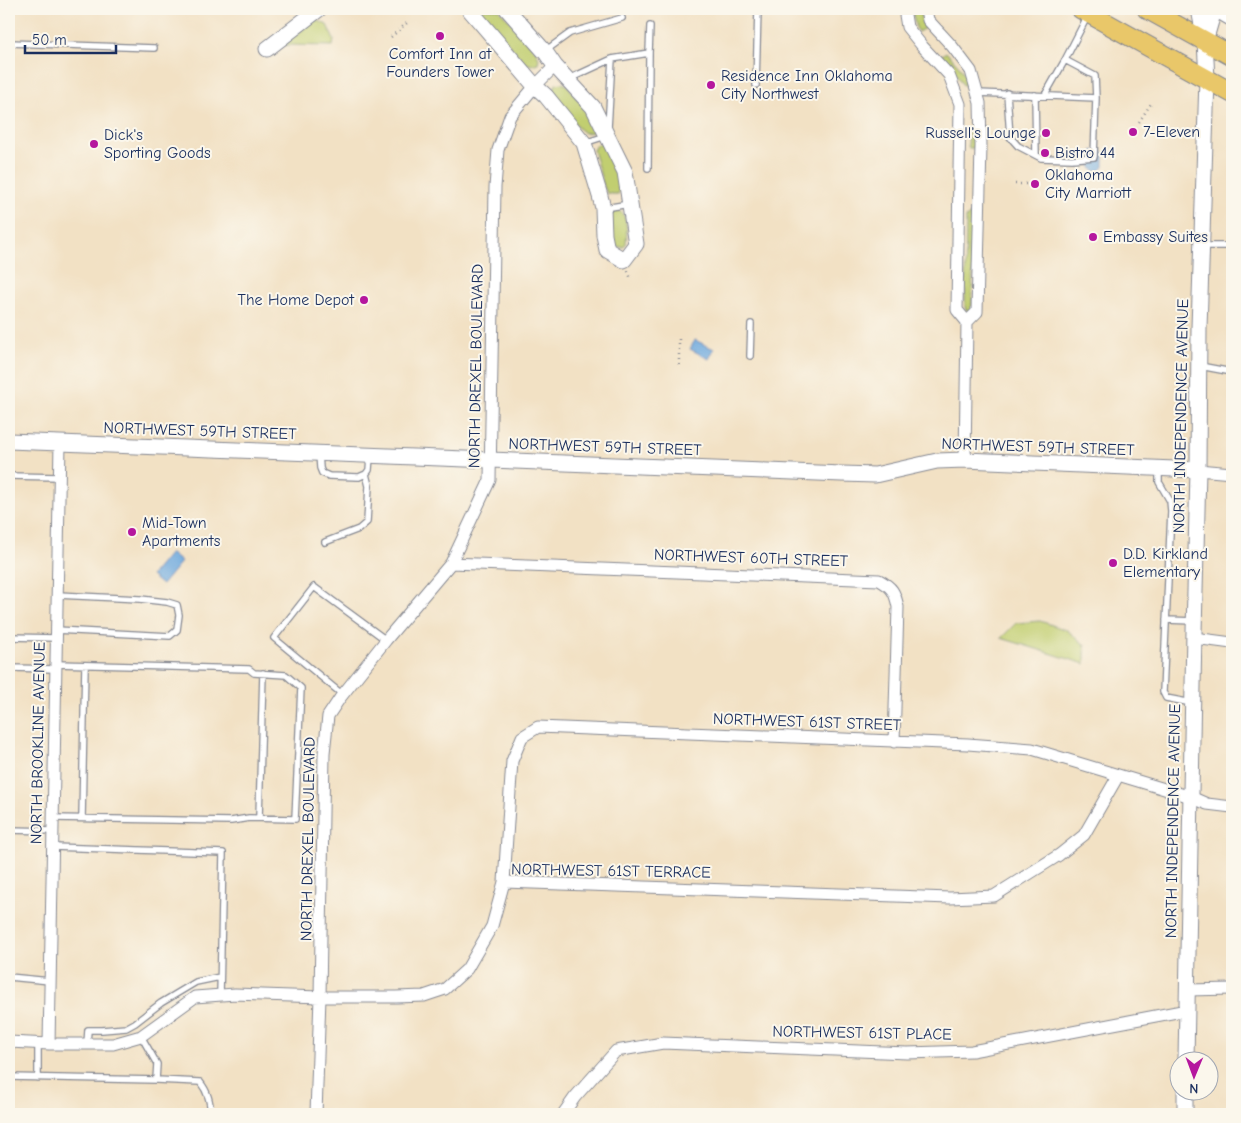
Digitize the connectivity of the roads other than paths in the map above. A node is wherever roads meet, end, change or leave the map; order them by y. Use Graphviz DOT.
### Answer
graph roads {
  1 [pos="319,9"];
  2 [pos="468,9"];
  3 [pos="508,9"];
  4 [pos="758,9"];
  5 [pos="904,9"];
  6 [pos="926,9"];
  7 [pos="1147,9"];
  8 [pos="1208,9"];
  9 [pos="1085,11"];
  10 [pos="622,18"];
  11 [pos="1232,21"];
  12 [pos="650,26"];
  13 [pos="940,33"];
  14 [pos="1205,42"];
  15 [pos="9,43"];
  16 [pos="922,47"];
  17 [pos="154,48"];
  18 [pos="267,48"];
  19 [pos="545,51"];
  20 [pos="649,53"];
  21 [pos="1232,56"];
  22 [pos="612,60"];
  23 [pos="1065,60"];
  24 [pos="555,66"];
  25 [pos="568,79"];
  26 [pos="1207,79"];
  27 [pos="756,85"];
  28 [pos="534,86"];
  29 [pos="978,92"];
  30 [pos="957,93"];
  31 [pos="1007,93"];
  32 [pos="1232,93"];
  33 [pos="1035,94"];
  34 [pos="1045,95"];
  35 [pos="1096,98"];
  36 [pos="608,135"];
  37 [pos="584,143"];
  38 [pos="1036,155"];
  39 [pos="648,168"];
  40 [pos="629,204"];
  41 [pos="603,208"];
  42 [pos="1202,246"];
  43 [pos="1232,246"];
  44 [pos="967,322"];
  45 [pos="751,324"];
  46 [pos="750,356"];
  47 [pos="1199,366"];
  48 [pos="1232,372"];
  49 [pos="9,441"];
  50 [pos="60,443"];
  51 [pos="319,453"];
  52 [pos="370,454"];
  53 [pos="491,460"];
  54 [pos="965,460"];
  55 [pos="1159,468"];
  56 [pos="1198,470"];
  57 [pos="1232,473"];
  58 [pos="366,474"];
  59 [pos="9,476"];
  60 [pos="59,477"];
  61 [pos="325,542"];
  62 [pos="451,563"];
  63 [pos="57,595"];
  64 [pos="1166,620"];
  65 [pos="1194,621"];
  66 [pos="56,634"];
  67 [pos="9,637"];
  68 [pos="1194,638"];
  69 [pos="386,640"];
  70 [pos="1232,643"];
  71 [pos="85,665"];
  72 [pos="56,667"];
  73 [pos="9,668"];
  74 [pos="264,673"];
  75 [pos="343,695"];
  76 [pos="1192,703"];
  77 [pos="894,742"];
  78 [pos="1118,776"];
  79 [pos="1190,797"];
  80 [pos="1232,807"];
  81 [pos="53,818"];
  82 [pos="82,818"];
  83 [pos="259,818"];
  84 [pos="9,830"];
  85 [pos="53,830"];
  86 [pos="53,847"];
  87 [pos="504,882"];
  88 [pos="9,977"];
  89 [pos="220,977"];
  90 [pos="50,981"];
  91 [pos="1232,989"];
  92 [pos="1188,990"];
  93 [pos="220,995"];
  94 [pos="320,996"];
  95 [pos="1187,1010"];
  96 [pos="141,1036"];
  97 [pos="9,1042"];
  98 [pos="44,1043"];
  99 [pos="87,1044"];
  100 [pos="1186,1050"];
  101 [pos="9,1077"];
  102 [pos="38,1078"];
  103 [pos="156,1080"];
  104 [pos="1185,1100"];
  105 [pos="211,1114"];
  106 [pos="316,1114"];
  107 [pos="563,1114"];
  108 [pos="1185,1114"];
  1 -- 18 [label="street"];
  2 -- 28 [label="street"];
  3 -- 19 [label="street"];
  4 -- 27 [label="lane"];
  5 -- 16 [label="street"];
  6 -- 13 [label="street"];
  7 -- 14 [label="highway"];
  8 -- 11 [label="street"];
  8 -- 14 [label="street, NORTH INDEPENDENCE AVENUE"];
  9 -- 23 [label="lane"];
  9 -- 26 [label="highway"];
  10 -- 19 [label="lane"];
  12 -- 20 [label="lane"];
  13 -- 16 [label="street"];
  13 -- 29 [label="street"];
  14 -- 21 [label="highway"];
  14 -- 26 [label="street, NORTH INDEPENDENCE AVENUE"];
  15 -- 17 [label="lane"];
  16 -- 30 [label="street"];
  19 -- 24 [label="street"];
  20 -- 22 [label="lane"];
  20 -- 39 [label="lane"];
  22 -- 25 [label="lane"];
  22 -- 36 [label="lane"];
  23 -- 34 [label="lane"];
  23 -- 35 [label="lane"];
  24 -- 25 [label="street"];
  24 -- 28 [label="street, NORTH DREXEL BOULEVARD"];
  25 -- 36 [label="street"];
  26 -- 32 [label="highway"];
  26 -- 42 [label="street, NORTH INDEPENDENCE AVENUE"];
  28 -- 37 [label="street"];
  28 -- 53 [label="street, NORTH DREXEL BOULEVARD"];
  29 -- 30 [label="street"];
  29 -- 31 [label="lane"];
  29 -- 44 [label="street"];
  30 -- 44 [label="street"];
  31 -- 33 [label="lane"];
  31 -- 38 [label="lane"];
  33 -- 34 [label="lane"];
  33 -- 38 [label="lane"];
  34 -- 35 [label="lane"];
  35 -- 38 [label="lane"];
  36 -- 37 [label="lane"];
  36 -- 40 [label="street"];
  37 -- 41 [label="street"];
  40 -- 41 [label="lane"];
  40 -- 41 [label="street"];
  42 -- 43 [label="lane"];
  42 -- 47 [label="street, NORTH INDEPENDENCE AVENUE"];
  44 -- 54 [label="street"];
  45 -- 46 [label="lane"];
  47 -- 48 [label="lane"];
  47 -- 56 [label="street, NORTH INDEPENDENCE AVENUE"];
  49 -- 50 [label="street, NORTHWEST 59TH STREET"];
  50 -- 51 [label="street, NORTHWEST 59TH STREET"];
  50 -- 60 [label="street, NORTH BROOKLINE AVENUE"];
  51 -- 52 [label="street, NORTHWEST 59TH STREET"];
  51 -- 58 [label="lane"];
  52 -- 53 [label="street, NORTHWEST 59TH STREET"];
  52 -- 58 [label="lane"];
  53 -- 54 [label="street, NORTHWEST 59TH STREET"];
  53 -- 62 [label="street, NORTH DREXEL BOULEVARD"];
  54 -- 55 [label="street, NORTHWEST 59TH STREET"];
  55 -- 56 [label="street, NORTHWEST 59TH STREET"];
  55 -- 64 [label="lane"];
  56 -- 57 [label="street"];
  56 -- 65 [label="street, NORTH INDEPENDENCE AVENUE"];
  58 -- 61 [label="lane"];
  59 -- 60 [label="lane"];
  60 -- 63 [label="street, NORTH BROOKLINE AVENUE"];
  62 -- 69 [label="street, NORTH DREXEL BOULEVARD"];
  62 -- 77 [label="street, NORTHWEST 60TH STREET"];
  63 -- 66 [label="street, NORTH BROOKLINE AVENUE"];
  63 -- 66 [label="lane"];
  64 -- 65 [label="lane"];
  64 -- 76 [label="lane"];
  65 -- 68 [label="street, NORTH INDEPENDENCE AVENUE"];
  66 -- 67 [label="lane"];
  66 -- 72 [label="street, NORTH BROOKLINE AVENUE"];
  68 -- 70 [label="street"];
  68 -- 76 [label="street, NORTH INDEPENDENCE AVENUE"];
  69 -- 75 [label="street, NORTH DREXEL BOULEVARD"];
  69 -- 75 [label="lane"];
  71 -- 72 [label="lane"];
  71 -- 74 [label="lane"];
  71 -- 82 [label="lane"];
  72 -- 73 [label="lane"];
  72 -- 81 [label="street, NORTH BROOKLINE AVENUE"];
  74 -- 83 [label="lane"];
  74 -- 83 [label="lane"];
  75 -- 94 [label="street, NORTH DREXEL BOULEVARD"];
  76 -- 79 [label="street, NORTH INDEPENDENCE AVENUE"];
  77 -- 78 [label="street, NORTHWEST 61ST STREET"];
  77 -- 87 [label="street, NORTHWEST 61ST STREET"];
  78 -- 79 [label="street, NORTHWEST 61ST STREET"];
  78 -- 87 [label="street, NORTHWEST 61ST TERRACE"];
  79 -- 80 [label="street, NORTHWEST 61ST STREET"];
  79 -- 92 [label="street, NORTH INDEPENDENCE AVENUE"];
  81 -- 82 [label="lane"];
  81 -- 85 [label="street, NORTH BROOKLINE AVENUE"];
  82 -- 83 [label="lane"];
  84 -- 85 [label="lane"];
  85 -- 86 [label="street, NORTH BROOKLINE AVENUE"];
  86 -- 89 [label="lane"];
  86 -- 90 [label="street, NORTH BROOKLINE AVENUE"];
  87 -- 94 [label="street, NORTHWEST 61ST TERRACE"];
  88 -- 90 [label="lane"];
  89 -- 93 [label="lane"];
  89 -- 99 [label="lane"];
  90 -- 98 [label="street, NORTH BROOKLINE AVENUE"];
  91 -- 92 [label="street"];
  92 -- 95 [label="street, NORTH INDEPENDENCE AVENUE"];
  93 -- 94 [label="street, NORTHWEST 61ST TERRACE"];
  93 -- 96 [label="street, NORTHWEST 61ST TERRACE"];
  94 -- 106 [label="street, NORTH DREXEL BOULEVARD"];
  95 -- 100 [label="street, NORTH INDEPENDENCE AVENUE"];
  95 -- 107 [label="street, NORTHWEST 61ST PLACE"];
  96 -- 99 [label="street, NORTHWEST 61ST TERRACE"];
  96 -- 103 [label="lane"];
  97 -- 98 [label="street, NORTHWEST 61ST TERRACE"];
  98 -- 99 [label="street, NORTHWEST 61ST TERRACE"];
  98 -- 102 [label="lane"];
  101 -- 102 [label="lane"];
  102 -- 103 [label="lane"];
  103 -- 105 [label="lane"];
  104 -- 108 [label="street"];
}
